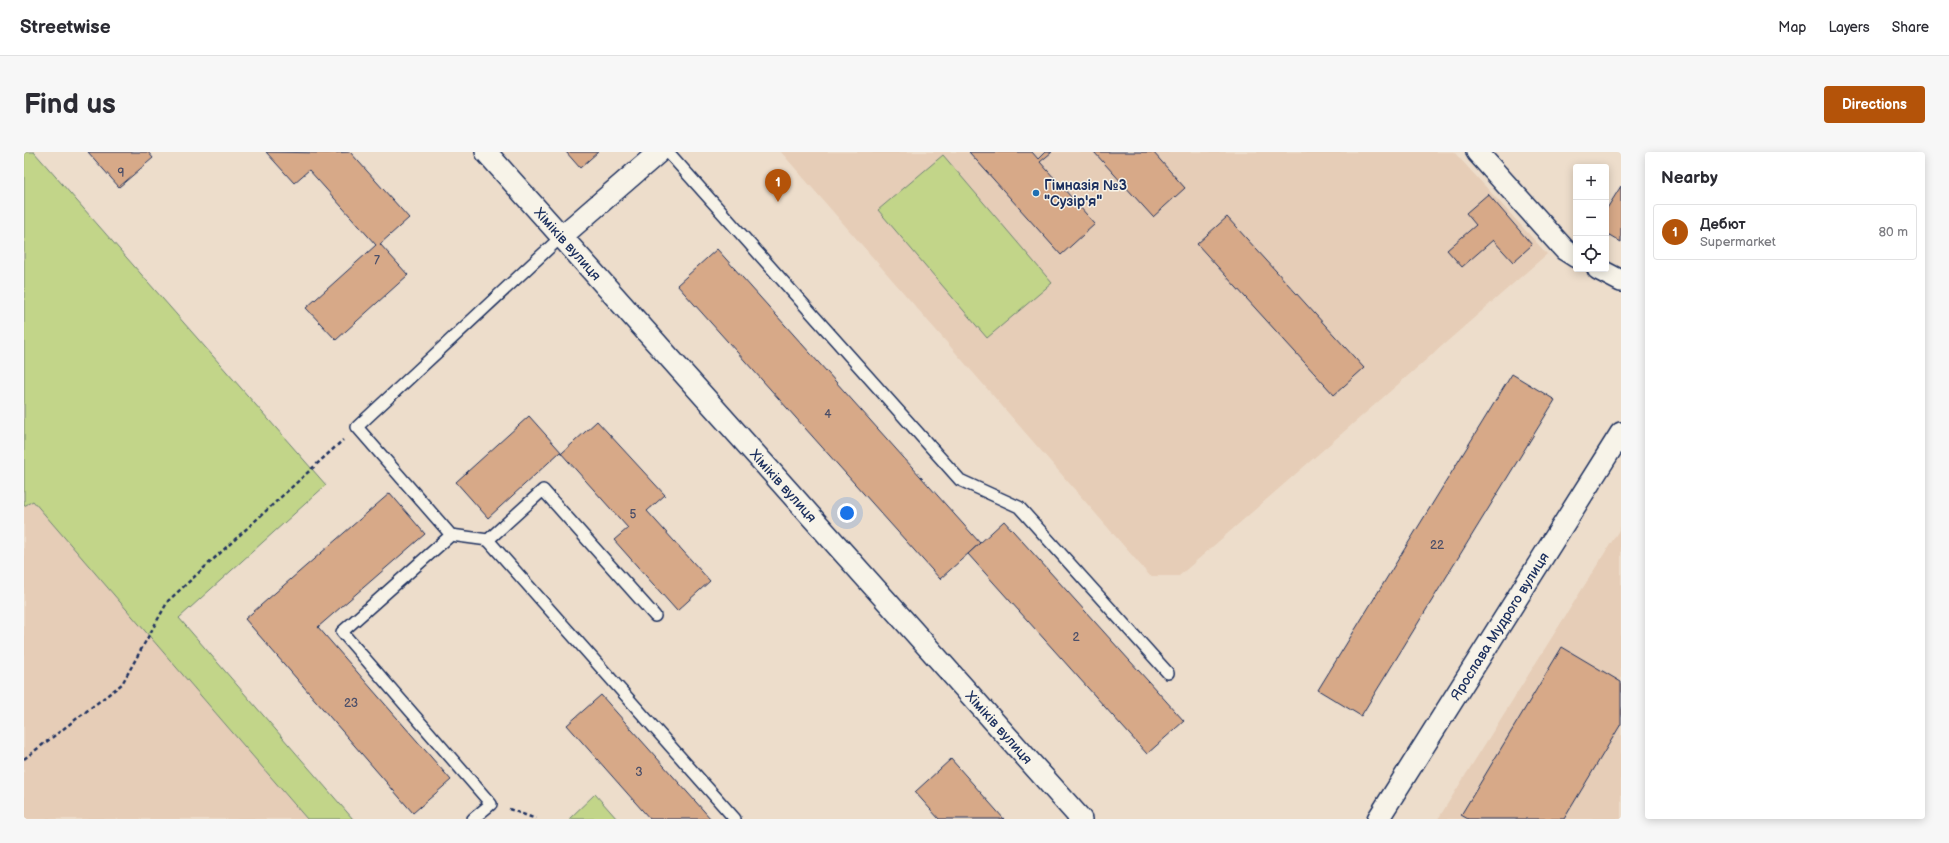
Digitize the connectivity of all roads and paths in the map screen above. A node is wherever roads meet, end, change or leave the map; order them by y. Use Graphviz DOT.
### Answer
graph roads {
  1 [pos="486,152"];
  2 [pos="659,152"];
  3 [pos="668,152"];
  4 [pos="1478,152"];
  5 [pos="561,237"];
  6 [pos="1573,254"];
  7 [pos="1603,272"];
  8 [pos="1621,282"];
  9 [pos="357,427"];
  10 [pos="1621,433"];
  11 [pos="451,535"];
  12 [pos="488,540"];
  13 [pos="655,616"];
  14 [pos="1168,673"];
  15 [pos="24,759"];
  16 [pos="491,804"];
  17 [pos="474,819"];
  18 [pos="536,819"];
  19 [pos="735,819"];
  20 [pos="1081,819"];
  21 [pos="1378,819"];
  1 -- 5 [label="street, Хіміків вулиця"];
  2 -- 5 [label="street"];
  3 -- 14 [label="lane"];
  4 -- 6 [label="street"];
  5 -- 9 [label="lane"];
  5 -- 20 [label="street, Хіміків вулиця"];
  7 -- 8 [label="street"];
  9 -- 11 [label="lane"];
  9 -- 15 [label="path"];
  10 -- 21 [label="street, Ярослава Мудрого вулиця"];
  11 -- 12 [label="lane"];
  11 -- 16 [label="lane"];
  12 -- 13 [label="lane"];
  12 -- 19 [label="lane"];
  16 -- 17 [label="lane"];
  16 -- 18 [label="path"];
}
